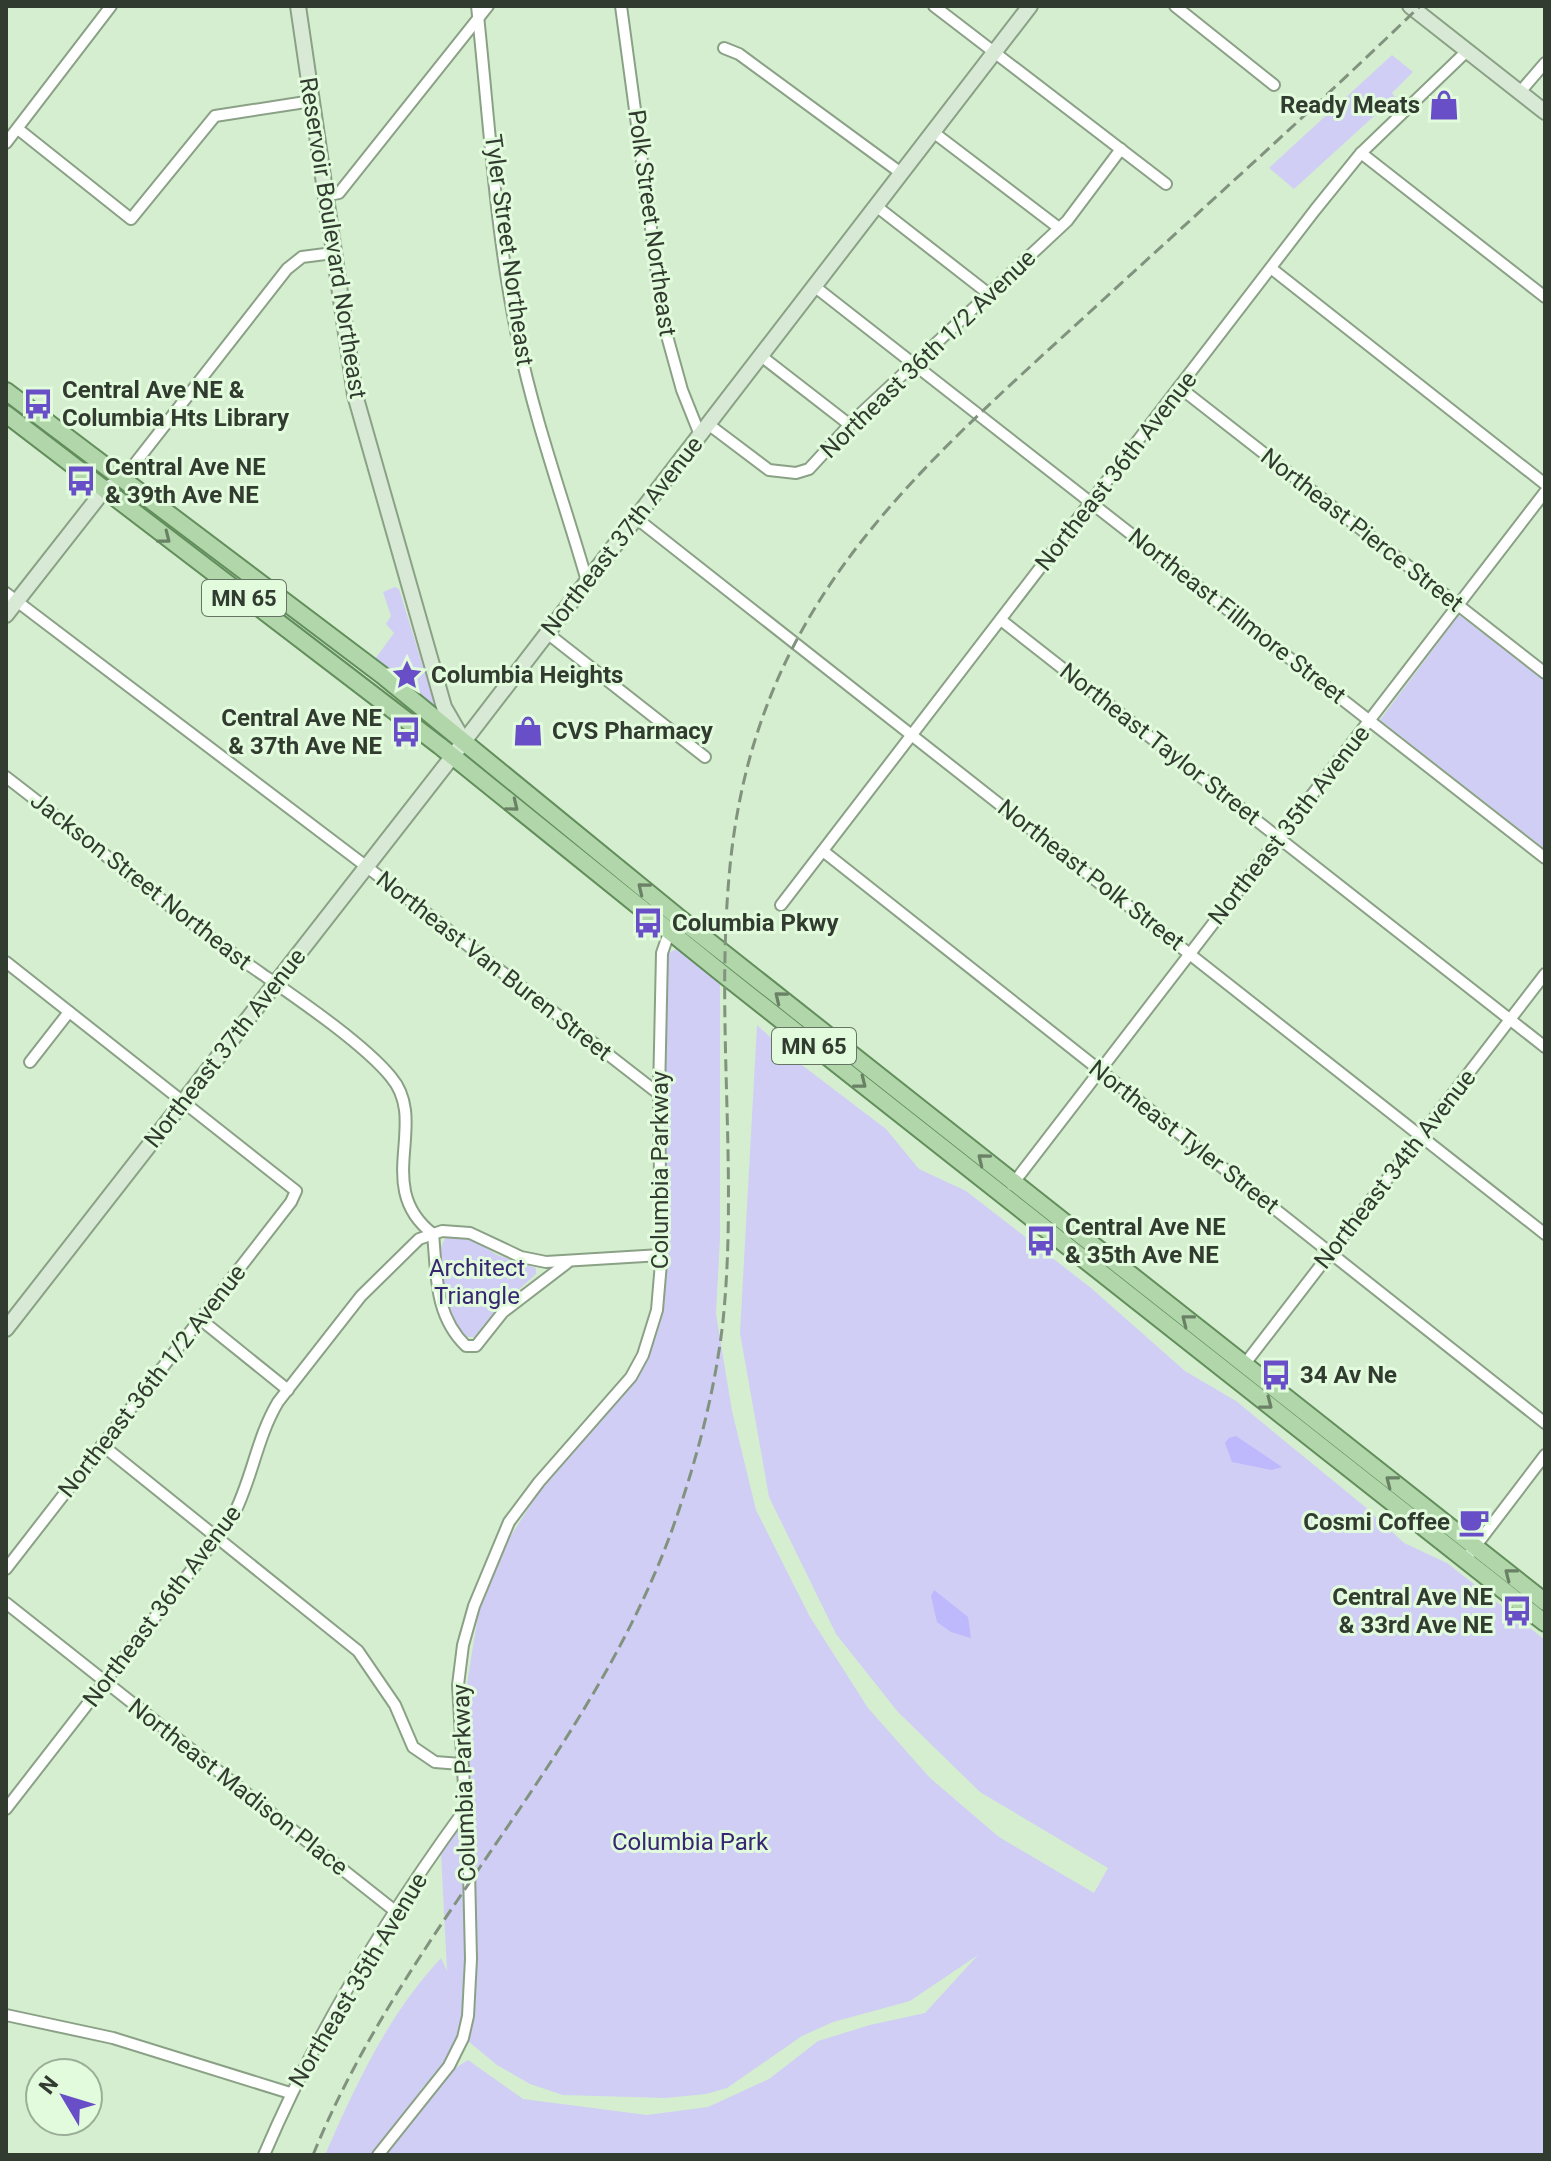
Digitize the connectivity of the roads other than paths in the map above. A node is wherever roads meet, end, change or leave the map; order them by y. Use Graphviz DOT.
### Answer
graph roads {
  1 [pos="111,6"];
  2 [pos="298,6"];
  3 [pos="477,6"];
  4 [pos="488,6"];
  5 [pos="621,6"];
  6 [pos="934,6"];
  7 [pos="1030,6"];
  8 [pos="1175,6"];
  9 [pos="1410,6"];
  10 [pos="479,18"];
  11 [pos="724,48"];
  12 [pos="996,51"];
  13 [pos="1467,51"];
  14 [pos="1545,63"];
  15 [pos="1274,85"];
  16 [pos="1520,92"];
  17 [pos="312,101"];
  18 [pos="1545,112"];
  19 [pos="18,129"];
  20 [pos="933,132"];
  21 [pos="6,143"];
  22 [pos="1121,149"];
  23 [pos="1361,153"];
  24 [pos="901,173"];
  25 [pos="1166,184"];
  26 [pos="324,196"];
  27 [pos="876,206"];
  28 [pos="1059,228"];
  29 [pos="333,253"];
  30 [pos="1272,269"];
  31 [pos="814,286"];
  32 [pos="989,294"];
  33 [pos="1545,297"];
  34 [pos="761,356"];
  35 [pos="916,363"];
  36 [pos="1179,387"];
  37 [pos="6,391"];
  38 [pos="6,414"];
  39 [pos="850,425"];
  40 [pos="704,430"];
  41 [pos="122,480"];
  42 [pos="1545,484"];
  43 [pos="104,490"];
  44 [pos="1545,492"];
  45 [pos="1091,502"];
  46 [pos="636,518"];
  47 [pos="587,581"];
  48 [pos="11,597"];
  49 [pos="1459,605"];
  50 [pos="265,613"];
  51 [pos="6,615"];
  52 [pos="1001,620"];
  53 [pos="547,633"];
  54 [pos="329,636"];
  55 [pos="312,648"];
  56 [pos="1545,673"];
  57 [pos="382,675"];
  58 [pos="1370,720"];
  59 [pos="914,735"];
  60 [pos="464,742"];
  61 [pos="453,757"];
  62 [pos="705,757"];
  63 [pos="6,777"];
  64 [pos="1279,838"];
  65 [pos="823,851"];
  66 [pos="1545,858"];
  67 [pos="367,867"];
  68 [pos="781,905"];
  69 [pos="673,924"];
  70 [pos="1190,954"];
  71 [pos="6,962"];
  72 [pos="1545,974"];
  73 [pos="277,982"];
  74 [pos="69,1012"];
  75 [pos="1510,1020"];
  76 [pos="1545,1047"];
  77 [pos="30,1062"];
  78 [pos="1100,1071"];
  79 [pos="659,1094"];
  80 [pos="183,1102"];
  81 [pos="1420,1136"];
  82 [pos="1009,1189"];
  83 [pos="433,1234"];
  84 [pos="1545,1234"];
  85 [pos="1330,1253"];
  86 [pos="661,1255"];
  87 [pos="568,1262"];
  88 [pos="200,1319"];
  89 [pos="6,1329"];
  90 [pos="1244,1365"];
  91 [pos="288,1390"];
  92 [pos="1545,1423"];
  93 [pos="102,1445"];
  94 [pos="1545,1455"];
  95 [pos="217,1537"];
  96 [pos="1470,1553"];
  97 [pos="6,1569"];
  98 [pos="1545,1602"];
  99 [pos="6,1603"];
  100 [pos="1545,1623"];
  101 [pos="105,1682"];
  102 [pos="461,1764"];
  103 [pos="6,1809"];
  104 [pos="463,1811"];
  105 [pos="395,1911"];
  106 [pos="6,2015"];
  107 [pos="290,2093"];
  108 [pos="264,2155"];
  109 [pos="378,2155"];
  1 -- 19 [label="street"];
  2 -- 17 [label="street, Reservoir Boulevard Northeast"];
  3 -- 10 [label="street, Tyler Street Northeast"];
  4 -- 10 [label="street"];
  5 -- 40 [label="street, Polk Street Northeast"];
  6 -- 12 [label="street"];
  7 -- 12 [label="street, Northeast 37th Avenue"];
  8 -- 15 [label="street"];
  9 -- 13 [label="street"];
  10 -- 26 [label="street"];
  10 -- 47 [label="street, Tyler Street Northeast"];
  11 -- 24 [label="street"];
  12 -- 20 [label="street, Northeast 37th Avenue"];
  12 -- 22 [label="street"];
  13 -- 16 [label="street"];
  13 -- 23 [label="street, Northeast 36th Avenue"];
  14 -- 16 [label="street"];
  16 -- 18 [label="street"];
  17 -- 19 [label="street"];
  17 -- 26 [label="street, Reservoir Boulevard Northeast"];
  19 -- 21 [label="street"];
  20 -- 24 [label="street, Northeast 37th Avenue"];
  20 -- 28 [label="street"];
  22 -- 25 [label="street"];
  22 -- 28 [label="street, Northeast 36th 1/2 Avenue"];
  23 -- 30 [label="street, Northeast 36th Avenue"];
  23 -- 33 [label="street"];
  24 -- 27 [label="street, Northeast 37th Avenue"];
  26 -- 29 [label="street, Reservoir Boulevard Northeast"];
  27 -- 31 [label="street, Northeast 37th Avenue"];
  27 -- 32 [label="street"];
  28 -- 32 [label="street, Northeast 36th 1/2 Avenue"];
  29 -- 41 [label="street"];
  29 -- 60 [label="street, Reservoir Boulevard Northeast"];
  30 -- 36 [label="street, Northeast 36th Avenue"];
  30 -- 42 [label="street"];
  31 -- 34 [label="street, Northeast 37th Avenue"];
  31 -- 35 [label="street, Northeast Fillmore Street"];
  32 -- 35 [label="street, Northeast 36th 1/2 Avenue"];
  34 -- 39 [label="street"];
  34 -- 40 [label="street, Northeast 37th Avenue"];
  35 -- 39 [label="street, Northeast 36th 1/2 Avenue"];
  35 -- 45 [label="street, Northeast Fillmore Street"];
  36 -- 45 [label="street, Northeast 36th Avenue"];
  36 -- 49 [label="street, Northeast Pierce Street"];
  37 -- 41 [label="main road, MN 65"];
  38 -- 43 [label="main road, MN 65"];
  39 -- 40 [label="street, Northeast 36th 1/2 Avenue"];
  40 -- 46 [label="street, Northeast 37th Avenue"];
  41 -- 43 [label="street"];
  41 -- 54 [label="main road, MN 65"];
  43 -- 48 [label="street"];
  43 -- 50 [label="main road, MN 65, one-way"];
  44 -- 49 [label="street, Northeast 35th Avenue"];
  45 -- 52 [label="street, Northeast 36th Avenue"];
  45 -- 58 [label="street, Northeast Fillmore Street"];
  46 -- 47 [label="street, Northeast 37th Avenue"];
  46 -- 59 [label="street, Northeast Polk Street"];
  47 -- 53 [label="street, Northeast 37th Avenue"];
  48 -- 51 [label="street"];
  48 -- 67 [label="street, Northeast Van Buren Street"];
  49 -- 56 [label="street, Northeast Pierce Street"];
  49 -- 58 [label="street, Northeast 35th Avenue"];
  50 -- 54 [label="main road"];
  50 -- 55 [label="main road, MN 65"];
  52 -- 59 [label="street, Northeast 36th Avenue"];
  52 -- 64 [label="street, Northeast Taylor Street"];
  53 -- 60 [label="street, Northeast 37th Avenue"];
  53 -- 62 [label="street"];
  54 -- 57 [label="main road, MN 65"];
  55 -- 57 [label="main road"];
  55 -- 61 [label="main road, MN 65"];
  57 -- 60 [label="main road, MN 65"];
  58 -- 64 [label="street, Northeast 35th Avenue"];
  58 -- 66 [label="street, Northeast Fillmore Street"];
  59 -- 65 [label="street, Northeast 36th Avenue"];
  59 -- 70 [label="street, Northeast Polk Street"];
  60 -- 61 [label="street, Northeast 37th Avenue"];
  69 -- 60 [label="main road, MN 65, one-way"];
  61 -- 67 [label="street, Northeast 37th Avenue"];
  61 -- 69 [label="main road, MN 65, one-way"];
  63 -- 73 [label="street, Jackson Street Northeast"];
  64 -- 70 [label="street, Northeast 35th Avenue"];
  64 -- 75 [label="street, Northeast Taylor Street"];
  65 -- 68 [label="street, Northeast 36th Avenue"];
  65 -- 78 [label="street, Northeast Tyler Street"];
  67 -- 73 [label="street, Northeast 37th Avenue"];
  67 -- 79 [label="street, Northeast Van Buren Street"];
  69 -- 79 [label="street, Columbia Parkway"];
  69 -- 82 [label="main road, MN 65"];
  70 -- 78 [label="street, Northeast 35th Avenue"];
  70 -- 81 [label="street, Northeast Polk Street"];
  71 -- 74 [label="street"];
  72 -- 75 [label="street, Northeast 34th Avenue"];
  73 -- 80 [label="street, Northeast 37th Avenue"];
  73 -- 83 [label="street, Jackson Street Northeast"];
  74 -- 77 [label="street"];
  74 -- 80 [label="street"];
  75 -- 76 [label="street, Northeast Taylor Street"];
  75 -- 81 [label="street, Northeast 34th Avenue"];
  78 -- 82 [label="street, Northeast 35th Avenue"];
  78 -- 85 [label="street, Northeast Tyler Street"];
  79 -- 86 [label="street, Columbia Parkway"];
  80 -- 88 [label="street, Northeast 36th 1/2 Avenue"];
  80 -- 89 [label="street, Northeast 37th Avenue"];
  81 -- 84 [label="street, Northeast Polk Street"];
  81 -- 85 [label="street, Northeast 34th Avenue"];
  90 -- 82 [label="main road, MN 65, one-way"];
  82 -- 96 [label="main road, MN 65, one-way"];
  83 -- 87 [label="street"];
  83 -- 87 [label="street"];
  83 -- 91 [label="street, Northeast 36th Avenue"];
  85 -- 90 [label="street, Northeast 34th Avenue"];
  85 -- 92 [label="street, Northeast Tyler Street"];
  86 -- 87 [label="street"];
  86 -- 102 [label="street, Columbia Parkway"];
  88 -- 91 [label="street"];
  88 -- 93 [label="street, Northeast 36th 1/2 Avenue"];
  96 -- 90 [label="main road, MN 65, one-way"];
  91 -- 95 [label="street, Northeast 36th Avenue"];
  93 -- 95 [label="street"];
  93 -- 97 [label="street, Northeast 36th 1/2 Avenue"];
  94 -- 96 [label="street"];
  95 -- 101 [label="street, Northeast 36th Avenue"];
  95 -- 102 [label="street"];
  98 -- 96 [label="main road, MN 65, one-way"];
  96 -- 100 [label="main road, MN 65"];
  99 -- 101 [label="street, Northeast Madison Place"];
  101 -- 103 [label="street, Northeast 36th Avenue"];
  101 -- 105 [label="street, Northeast Madison Place"];
  102 -- 104 [label="street, Columbia Parkway"];
  104 -- 105 [label="street, Northeast 35th Avenue"];
  104 -- 109 [label="street, Columbia Parkway"];
  105 -- 107 [label="street, Northeast 35th Avenue"];
  106 -- 107 [label="street"];
  107 -- 108 [label="street, Northeast 35th Avenue"];
}
